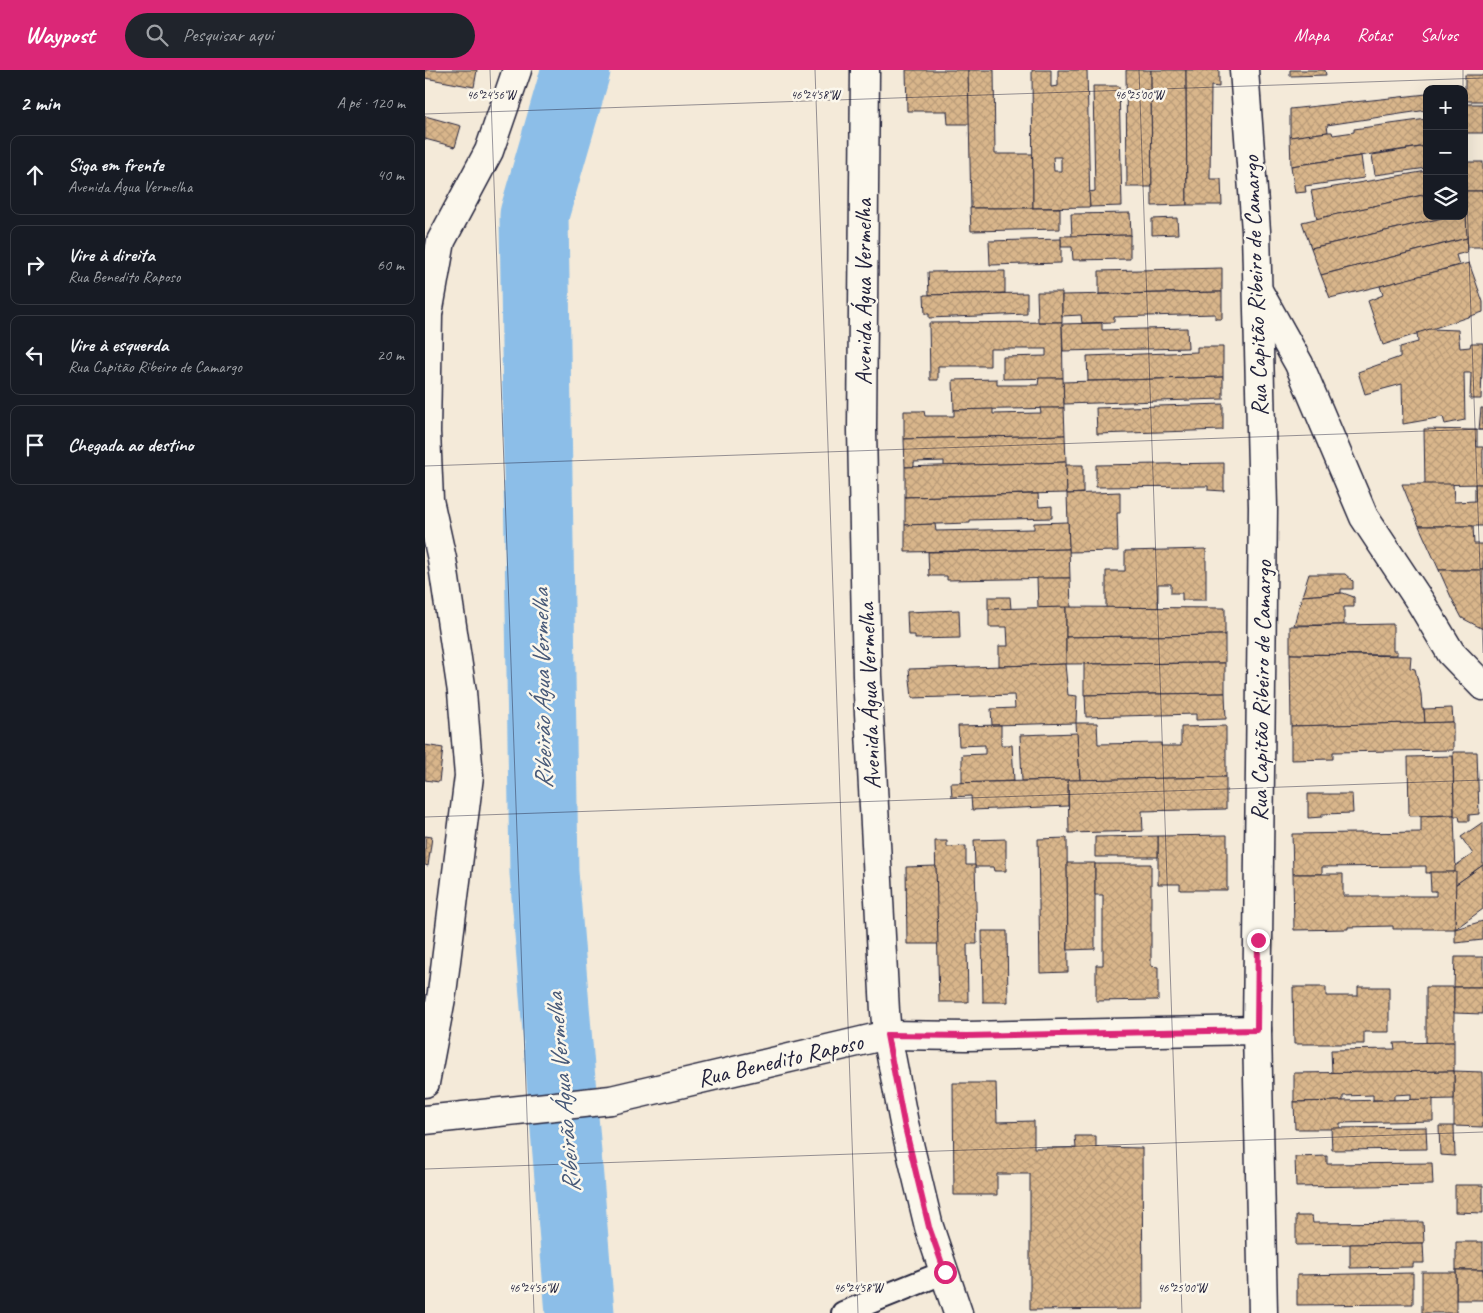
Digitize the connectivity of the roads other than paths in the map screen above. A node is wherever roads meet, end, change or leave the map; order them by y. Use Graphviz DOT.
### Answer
graph roads {
  1 [pos="517,70"];
  2 [pos="865,70"];
  3 [pos="1244,70"];
  4 [pos="433,244"];
  5 [pos="1257,290"];
  6 [pos="427,498"];
  7 [pos="1483,686"];
  8 [pos="1257,1030"];
  9 [pos="887,1035"];
  10 [pos="425,1083"];
  11 [pos="425,1120"];
  12 [pos="945,1272"];
  13 [pos="843,1313"];
  14 [pos="958,1313"];
  15 [pos="1263,1313"];
  1 -- 4 [label="street"];
  2 -- 9 [label="street, Avenida Água Vermelha"];
  3 -- 5 [label="street, Rua Capitão Ribeiro de Camargo"];
  4 -- 6 [label="street"];
  5 -- 7 [label="street"];
  5 -- 8 [label="street, Rua Capitão Ribeiro de Camargo"];
  6 -- 10 [label="street"];
  8 -- 9 [label="street, Rua Benedito Raposo"];
  8 -- 15 [label="street, Rua Capitão Ribeiro de Camargo"];
  9 -- 11 [label="street, Rua Benedito Raposo"];
  9 -- 12 [label="street, Avenida Água Vermelha"];
  12 -- 13 [label="lane"];
  12 -- 14 [label="street, Avenida Água Vermelha"];
}
